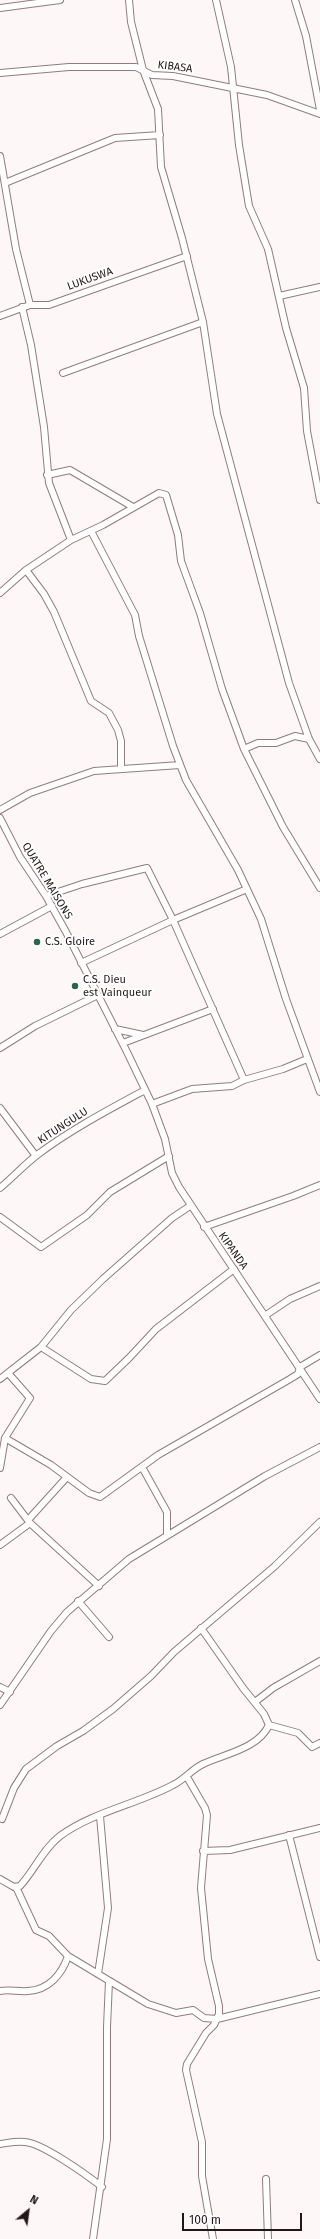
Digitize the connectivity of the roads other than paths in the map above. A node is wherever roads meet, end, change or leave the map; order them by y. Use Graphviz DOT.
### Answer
graph roads {
  1 [pos="60,0"];
  2 [pos="129,0"];
  3 [pos="216,0"];
  4 [pos="295,0"];
  5 [pos="0,8"];
  6 [pos="143,70"];
  7 [pos="0,73"];
  8 [pos="233,87"];
  9 [pos="320,110"];
  10 [pos="320,114"];
  11 [pos="160,135"];
  12 [pos="0,156"];
  13 [pos="5,183"];
  14 [pos="187,256"];
  15 [pos="320,287"];
  16 [pos="279,296"];
  17 [pos="30,304"];
  18 [pos="22,307"];
  19 [pos="0,316"];
  20 [pos="203,322"];
  21 [pos="64,373"];
  22 [pos="47,475"];
  23 [pos="320,500"];
  24 [pos="133,507"];
  25 [pos="91,530"];
  26 [pos="71,540"];
  27 [pos="26,570"];
  28 [pos="0,593"];
  29 [pos="309,739"];
  30 [pos="244,749"];
  31 [pos="320,759"];
  32 [pos="180,765"];
  33 [pos="122,768"];
  34 [pos="0,810"];
  35 [pos="0,818"];
  36 [pos="320,888"];
  37 [pos="248,889"];
  38 [pos="46,896"];
  39 [pos="52,906"];
  40 [pos="173,920"];
  41 [pos="0,934"];
  42 [pos="81,963"];
  43 [pos="98,995"];
  44 [pos="213,1009"];
  45 [pos="116,1029"];
  46 [pos="144,1035"];
  47 [pos="123,1043"];
  48 [pos="0,1048"];
  49 [pos="308,1059"];
  50 [pos="244,1080"];
  51 [pos="145,1090"];
  52 [pos="320,1092"];
  53 [pos="152,1104"];
  54 [pos="0,1108"];
  55 [pos="36,1156"];
  56 [pos="169,1156"];
  57 [pos="320,1185"];
  58 [pos="0,1188"];
  59 [pos="190,1206"];
  60 [pos="0,1217"];
  61 [pos="204,1227"];
  62 [pos="234,1269"];
  63 [pos="320,1286"];
  64 [pos="266,1315"];
  65 [pos="41,1347"];
  66 [pos="320,1355"];
  67 [pos="300,1367"];
  68 [pos="8,1374"];
  69 [pos="0,1379"];
  70 [pos="320,1399"];
  71 [pos="5,1438"];
  72 [pos="320,1448"];
  73 [pos="142,1467"];
  74 [pos="0,1468"];
  75 [pos="67,1477"];
  76 [pos="11,1498"];
  77 [pos="29,1522"];
  78 [pos="320,1522"];
  79 [pos="167,1536"];
  80 [pos="0,1545"];
  81 [pos="98,1586"];
  82 [pos="78,1602"];
  83 [pos="201,1628"];
  84 [pos="109,1637"];
  85 [pos="320,1661"];
  86 [pos="0,1687"];
  87 [pos="10,1692"];
  88 [pos="255,1702"];
  89 [pos="0,1706"];
  90 [pos="269,1725"];
  91 [pos="320,1743"];
  92 [pos="187,1777"];
  93 [pos="100,1816"];
  94 [pos="2,1819"];
  95 [pos="320,1828"];
  96 [pos="290,1835"];
  97 [pos="203,1851"];
  98 [pos="0,1879"];
  99 [pos="16,1887"];
  100 [pos="68,1956"];
  101 [pos="320,1957"];
  102 [pos="98,1974"];
  103 [pos="109,1980"];
  104 [pos="0,1991"];
  105 [pos="320,1994"];
  106 [pos="217,2019"];
  107 [pos="0,2144"];
  108 [pos="266,2179"];
  109 [pos="102,2187"];
  110 [pos="93,2239"];
  111 [pos="213,2239"];
  112 [pos="268,2239"];
  1 -- 5 [label="street"];
  2 -- 6 [label="street"];
  3 -- 8 [label="street"];
  4 -- 9 [label="street"];
  6 -- 7 [label="street, KIBASA"];
  6 -- 8 [label="street, KIBASA"];
  6 -- 11 [label="street"];
  8 -- 10 [label="street, KIBASA"];
  8 -- 16 [label="street"];
  11 -- 13 [label="street"];
  11 -- 14 [label="street"];
  12 -- 13 [label="street"];
  13 -- 17 [label="street"];
  14 -- 17 [label="street, LUKUSWA"];
  14 -- 20 [label="street"];
  15 -- 16 [label="street"];
  16 -- 23 [label="street"];
  17 -- 18 [label="street, LUKUSWA"];
  18 -- 19 [label="street, LUKUSWA"];
  18 -- 22 [label="street"];
  20 -- 21 [label="street"];
  20 -- 29 [label="street"];
  22 -- 24 [label="street"];
  22 -- 26 [label="street"];
  24 -- 25 [label="street"];
  24 -- 30 [label="street"];
  25 -- 26 [label="street"];
  25 -- 32 [label="street"];
  26 -- 27 [label="street"];
  27 -- 28 [label="street"];
  27 -- 33 [label="street"];
  29 -- 30 [label="street"];
  29 -- 31 [label="street"];
  30 -- 36 [label="street"];
  32 -- 33 [label="street"];
  32 -- 37 [label="street"];
  33 -- 34 [label="street"];
  35 -- 38 [label="street, QUATRE MAISONS"];
  37 -- 40 [label="street"];
  37 -- 49 [label="street"];
  38 -- 39 [label="street, QUATRE MAISONS"];
  38 -- 40 [label="street"];
  39 -- 41 [label="street"];
  39 -- 42 [label="street, QUATRE MAISONS"];
  40 -- 42 [label="street"];
  40 -- 44 [label="street"];
  42 -- 43 [label="street, QUATRE MAISONS"];
  43 -- 45 [label="street, QUATRE MAISONS"];
  43 -- 48 [label="street"];
  44 -- 46 [label="street"];
  44 -- 50 [label="street"];
  45 -- 46 [label="street"];
  45 -- 47 [label="street, QUATRE MAISONS"];
  46 -- 47 [label="street"];
  47 -- 51 [label="street, QUATRE MAISONS"];
  49 -- 50 [label="street"];
  49 -- 52 [label="street"];
  50 -- 53 [label="street"];
  51 -- 53 [label="street, QUATRE MAISONS"];
  51 -- 55 [label="street, KITUNGULU"];
  53 -- 56 [label="street, KIPANDA"];
  54 -- 55 [label="street"];
  55 -- 58 [label="street, KITUNGULU"];
  56 -- 59 [label="street, KIPANDA"];
  56 -- 60 [label="street"];
  57 -- 61 [label="street"];
  59 -- 61 [label="street, KIPANDA"];
  59 -- 65 [label="street"];
  61 -- 62 [label="street, KIPANDA"];
  62 -- 64 [label="street, KIPANDA"];
  62 -- 65 [label="street"];
  63 -- 64 [label="street"];
  64 -- 67 [label="street, KIPANDA"];
  65 -- 68 [label="street"];
  66 -- 67 [label="street"];
  67 -- 70 [label="street, KIPANDA"];
  67 -- 73 [label="street"];
  68 -- 69 [label="street"];
  68 -- 71 [label="street"];
  71 -- 74 [label="street"];
  71 -- 75 [label="street"];
  72 -- 79 [label="street"];
  73 -- 75 [label="street"];
  73 -- 79 [label="street"];
  75 -- 77 [label="street"];
  76 -- 77 [label="street"];
  77 -- 80 [label="street"];
  77 -- 81 [label="street"];
  78 -- 83 [label="street"];
  79 -- 81 [label="street"];
  81 -- 82 [label="street"];
  82 -- 84 [label="street"];
  82 -- 87 [label="street"];
  83 -- 88 [label="street"];
  83 -- 94 [label="street"];
  85 -- 88 [label="street"];
  86 -- 87 [label="street"];
  87 -- 89 [label="street"];
  88 -- 90 [label="street"];
  90 -- 91 [label="street"];
  90 -- 92 [label="street"];
  92 -- 93 [label="street"];
  92 -- 97 [label="street"];
  93 -- 99 [label="street"];
  93 -- 102 [label="street"];
  95 -- 96 [label="street"];
  96 -- 97 [label="street"];
  96 -- 101 [label="street"];
  97 -- 106 [label="street"];
  98 -- 99 [label="street"];
  99 -- 100 [label="street"];
  100 -- 102 [label="street"];
  100 -- 104 [label="street"];
  102 -- 103 [label="street"];
  103 -- 106 [label="street"];
  103 -- 109 [label="street"];
  105 -- 106 [label="street"];
  106 -- 111 [label="street"];
  107 -- 109 [label="street"];
  108 -- 112 [label="street"];
  109 -- 110 [label="street"];
}
